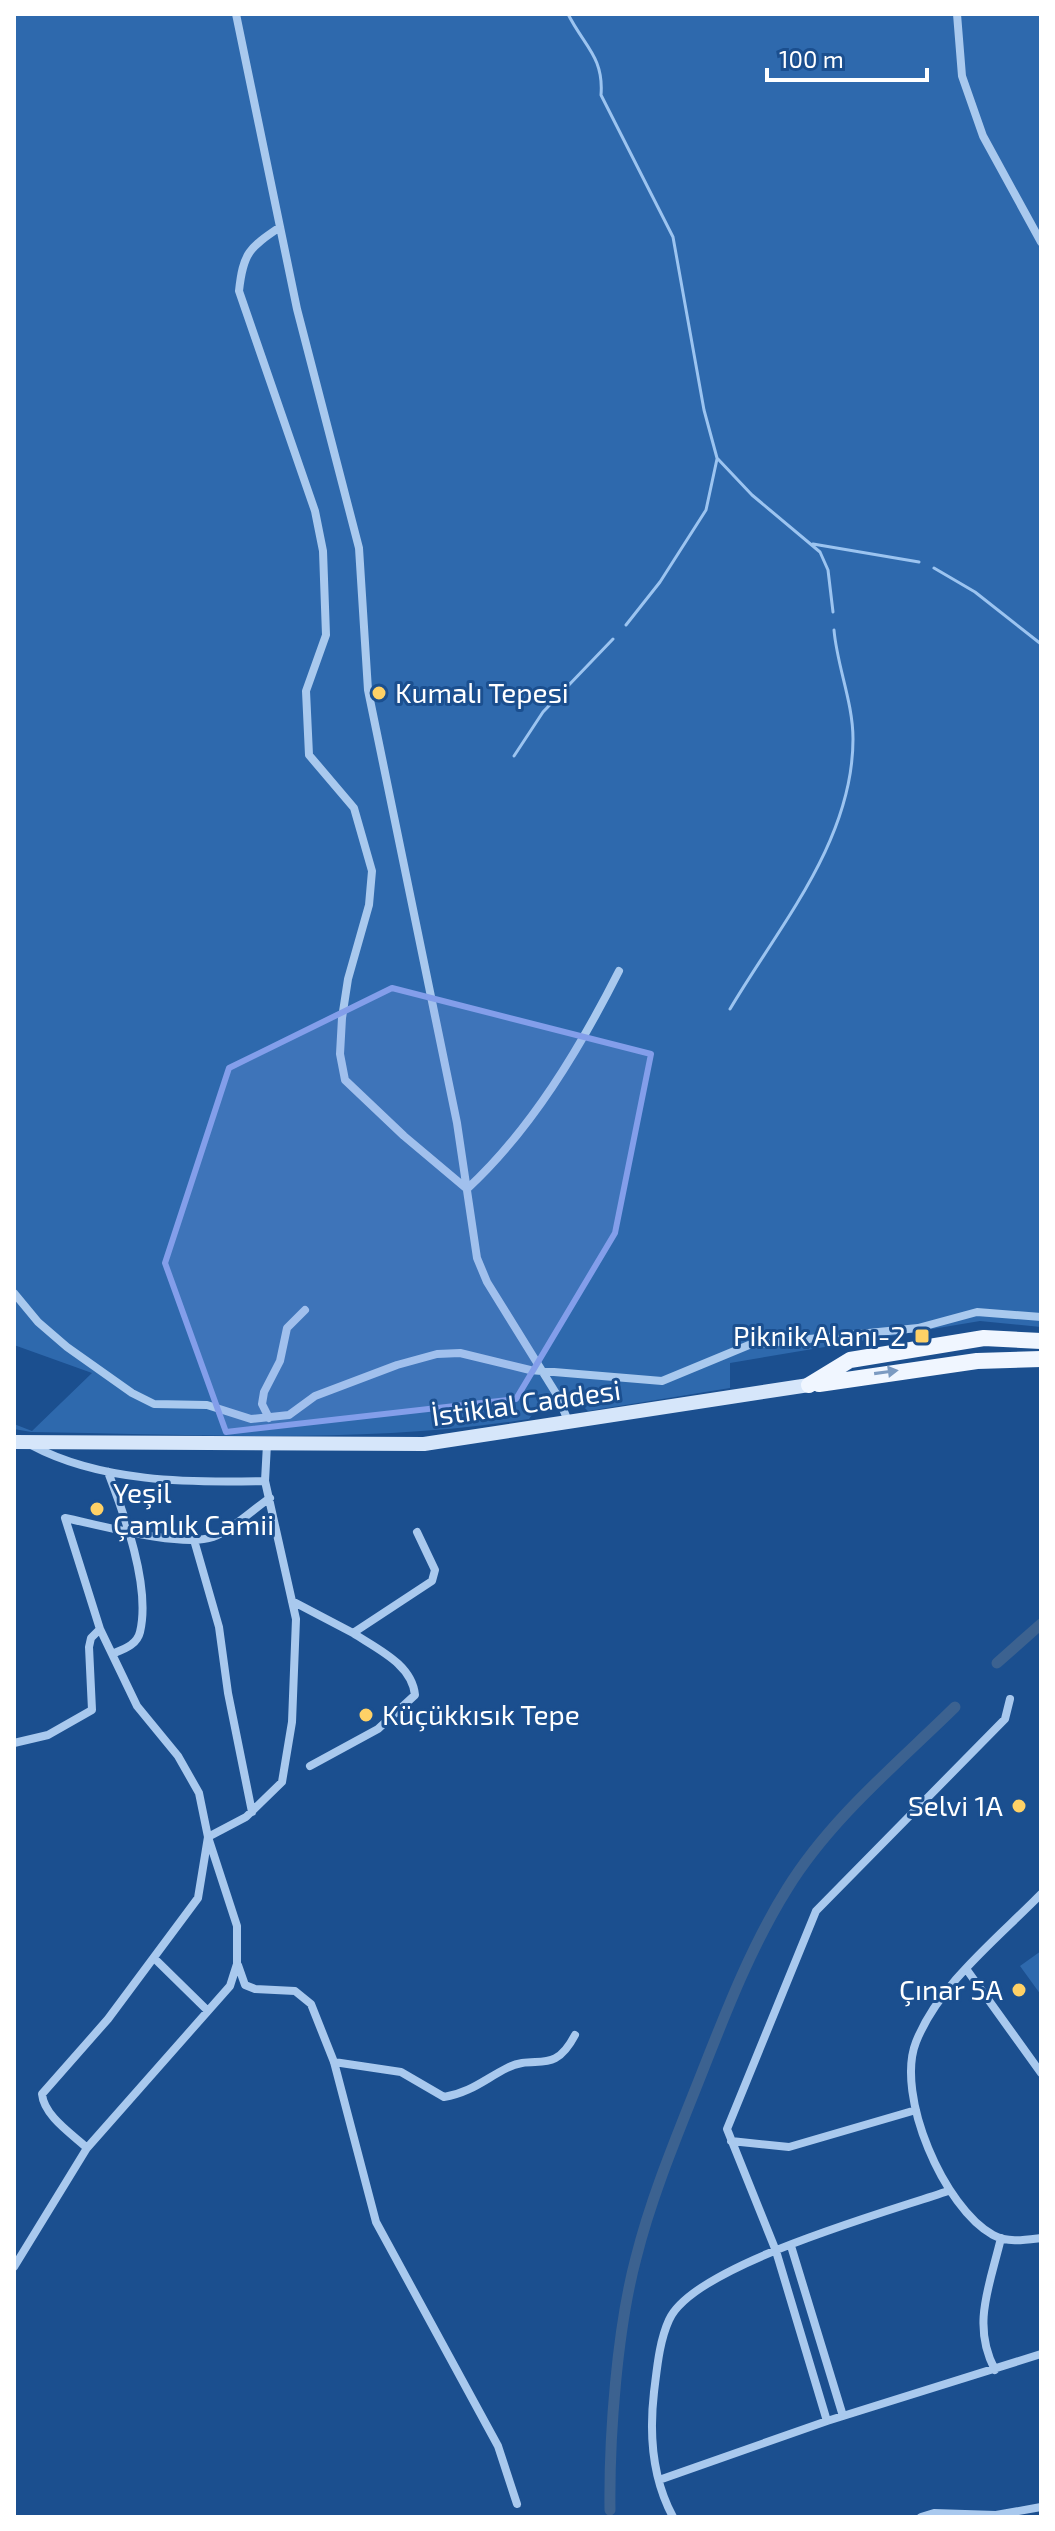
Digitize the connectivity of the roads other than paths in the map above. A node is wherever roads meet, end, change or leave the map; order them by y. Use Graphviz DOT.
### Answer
graph roads {
  1 [pos="236,14"];
  2 [pos="957,14"];
  3 [pos="280,227"];
  4 [pos="1041,242"];
  5 [pos="619,971"];
  6 [pos="467,1189"];
  7 [pos="14,1293"];
  8 [pos="305,1310"];
  9 [pos="1041,1317"];
  10 [pos="1041,1341"];
  11 [pos="1041,1359"];
  12 [pos="542,1370"];
  13 [pos="809,1385"];
  14 [pos="269,1418"];
  15 [pos="569,1423"];
  16 [pos="14,1442"];
  17 [pos="30,1444"];
  18 [pos="267,1444"];
  19 [pos="108,1472"];
  20 [pos="265,1481"];
  21 [pos="270,1498"];
  22 [pos="132,1532"];
  23 [pos="417,1532"];
  24 [pos="194,1540"];
  25 [pos="292,1601"];
  26 [pos="100,1629"];
  27 [pos="353,1633"];
  28 [pos="112,1654"];
  29 [pos="1010,1699"];
  30 [pos="14,1743"];
  31 [pos="310,1766"];
  32 [pos="252,1812"];
  33 [pos="208,1837"];
  34 [pos="1041,1894"];
  35 [pos="154,1958"];
  36 [pos="237,1964"];
  37 [pos="967,1970"];
  38 [pos="208,2011"];
  39 [pos="575,2035"];
  40 [pos="334,2062"];
  41 [pos="1041,2073"];
  42 [pos="916,2110"];
  43 [pos="731,2141"];
  44 [pos="87,2148"];
  45 [pos="948,2191"];
  46 [pos="1001,2238"];
  47 [pos="1041,2238"];
  48 [pos="791,2246"];
  49 [pos="776,2251"];
  50 [pos="14,2267"];
  51 [pos="1041,2354"];
  52 [pos="995,2370"];
  53 [pos="843,2416"];
  54 [pos="827,2421"];
  55 [pos="659,2480"];
  56 [pos="517,2504"];
  57 [pos="1041,2507"];
  58 [pos="673,2517"];
  59 [pos="921,2517"];
  1 -- 3 [label="street"];
  2 -- 4 [label="street"];
  3 -- 6 [label="street"];
  3 -- 6 [label="street"];
  5 -- 6 [label="street"];
  6 -- 12 [label="street"];
  7 -- 14 [label="street"];
  8 -- 14 [label="street"];
  9 -- 12 [label="street"];
  10 -- 13 [label="main road"];
  13 -- 11 [label="main road, İstiklal Caddesi, one-way"];
  12 -- 14 [label="street"];
  12 -- 15 [label="street"];
  13 -- 15 [label="main road, İstiklal Caddesi"];
  15 -- 18 [label="main road, İstiklal Caddesi"];
  16 -- 17 [label="main road, İstiklal Caddesi"];
  17 -- 18 [label="main road, İstiklal Caddesi"];
  17 -- 19 [label="street"];
  18 -- 20 [label="street"];
  19 -- 20 [label="street"];
  19 -- 22 [label="street"];
  20 -- 21 [label="street"];
  21 -- 24 [label="street"];
  21 -- 25 [label="street"];
  22 -- 24 [label="street"];
  22 -- 26 [label="street"];
  22 -- 28 [label="street"];
  23 -- 27 [label="street"];
  24 -- 32 [label="street"];
  25 -- 27 [label="street"];
  25 -- 32 [label="street"];
  26 -- 28 [label="street"];
  26 -- 30 [label="street"];
  27 -- 31 [label="street"];
  28 -- 33 [label="street"];
  29 -- 43 [label="street"];
  32 -- 33 [label="street"];
  33 -- 35 [label="street"];
  33 -- 36 [label="street"];
  34 -- 37 [label="street"];
  35 -- 38 [label="street"];
  35 -- 44 [label="street"];
  36 -- 38 [label="street"];
  36 -- 40 [label="street"];
  37 -- 41 [label="street"];
  37 -- 42 [label="street"];
  38 -- 44 [label="street"];
  39 -- 40 [label="street"];
  40 -- 56 [label="street"];
  42 -- 43 [label="street"];
  42 -- 45 [label="street"];
  43 -- 49 [label="street"];
  44 -- 50 [label="street"];
  45 -- 46 [label="street"];
  45 -- 48 [label="street"];
  46 -- 47 [label="street"];
  46 -- 52 [label="street"];
  48 -- 49 [label="street"];
  48 -- 53 [label="street"];
  49 -- 54 [label="street"];
  49 -- 55 [label="street"];
  51 -- 52 [label="street"];
  52 -- 53 [label="street"];
  53 -- 54 [label="street"];
  54 -- 55 [label="street"];
  55 -- 58 [label="street"];
  57 -- 59 [label="street"];
}
